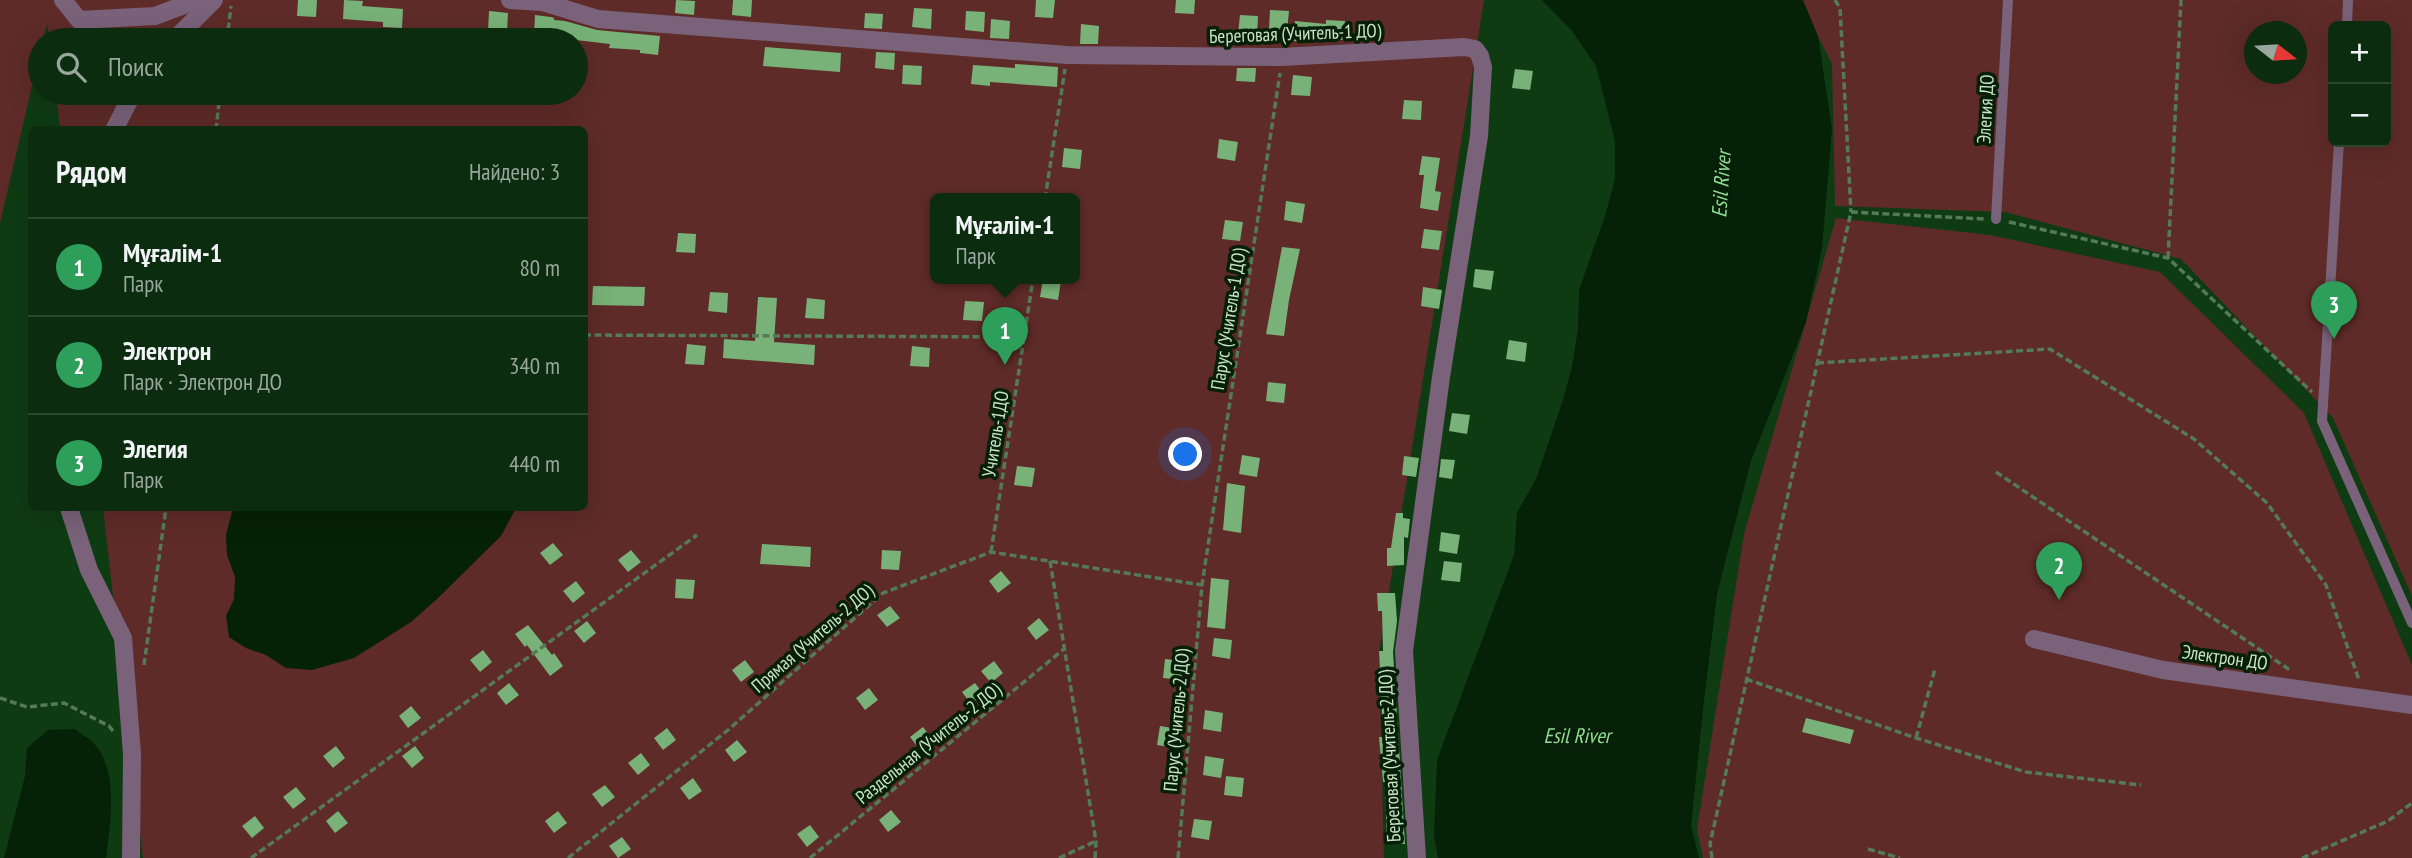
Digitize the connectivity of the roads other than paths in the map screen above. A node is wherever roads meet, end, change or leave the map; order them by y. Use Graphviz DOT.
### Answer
graph roads {
  1 [pos="63,0"];
  2 [pos="197,0"];
  3 [pos="215,0"];
  4 [pos="510,0"];
  5 [pos="2008,0"];
  6 [pos="2348,0"];
  7 [pos="2347,21"];
  8 [pos="186,28"];
  9 [pos="127,105"];
  10 [pos="116,126"];
  11 [pos="2339,147"];
  12 [pos="1996,219"];
  13 [pos="70,511"];
  14 [pos="2412,622"];
  15 [pos="2034,639"];
  16 [pos="1404,651"];
  17 [pos="2412,705"];
  18 [pos="131,858"];
  19 [pos="1416,858"];
  1 -- 2 [label="street"];
  3 -- 8 [label="street"];
  4 -- 16 [label="street, Береговая (Учитель-1 ДО)"];
  5 -- 12 [label="lane, Элегия ДО"];
  6 -- 7 [label="lane"];
  9 -- 10 [label="street"];
  11 -- 14 [label="lane"];
  13 -- 18 [label="street"];
  15 -- 17 [label="street, Электрон ДО"];
  16 -- 19 [label="street, Береговая (Учитель-2 ДО)"];
}
